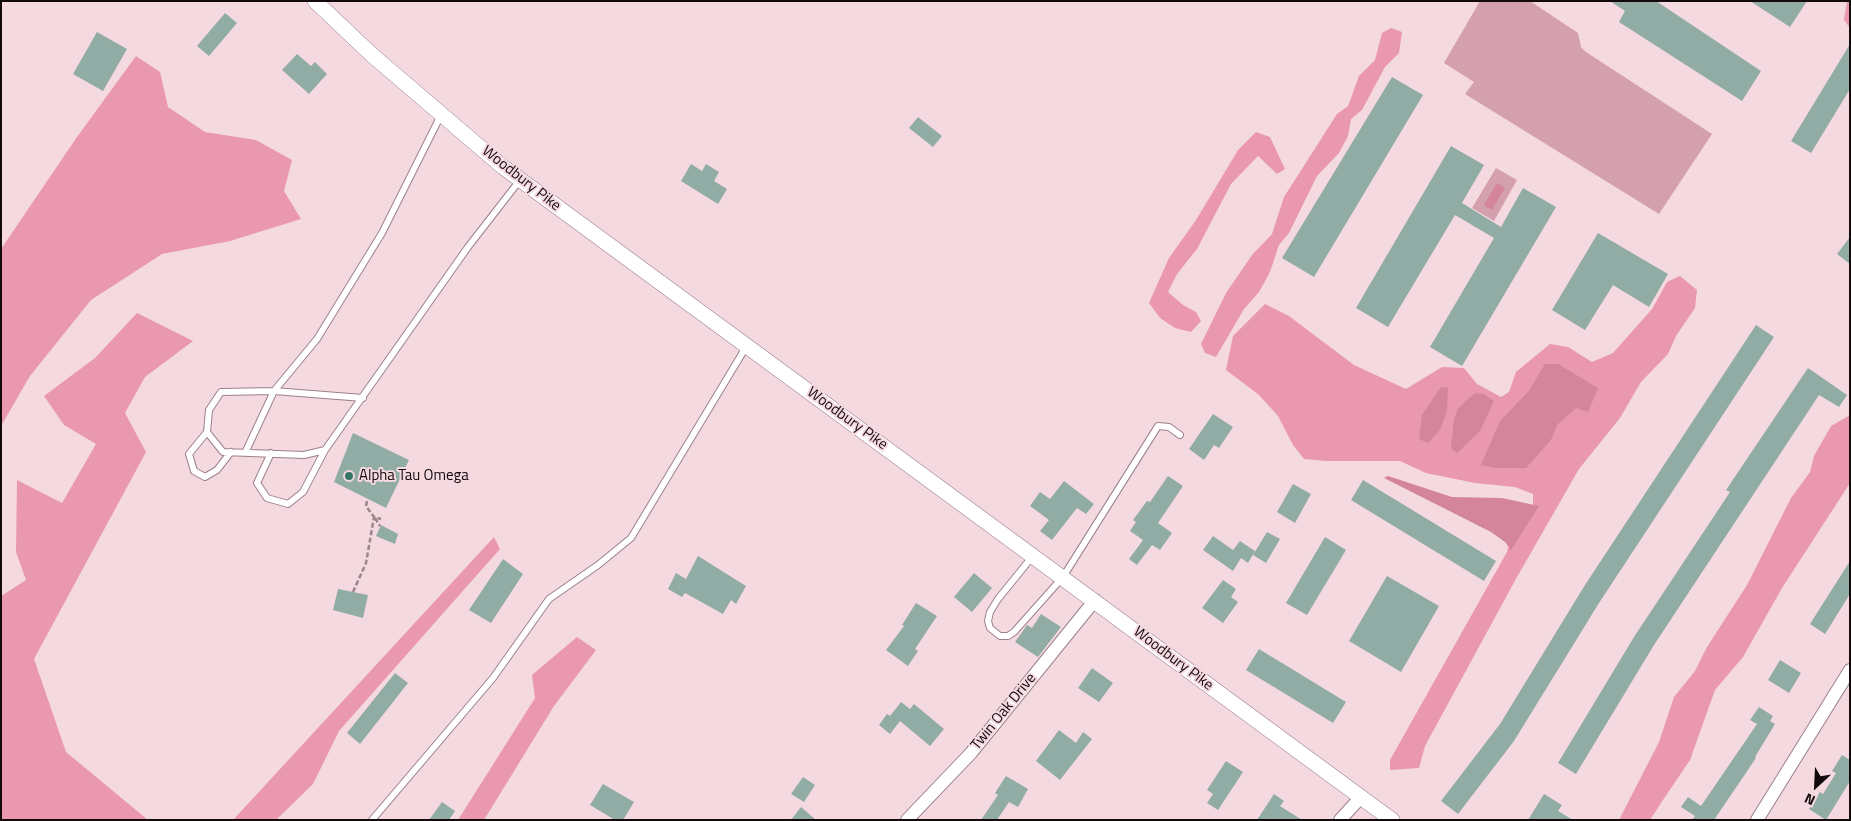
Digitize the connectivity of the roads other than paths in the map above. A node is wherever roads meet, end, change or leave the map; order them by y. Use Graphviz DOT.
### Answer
graph roads {
  1 [pos="316,1"];
  2 [pos="441,114"];
  3 [pos="520,180"];
  4 [pos="747,346"];
  5 [pos="274,391"];
  6 [pos="363,398"];
  7 [pos="207,432"];
  8 [pos="1180,435"];
  9 [pos="325,450"];
  10 [pos="231,452"];
  11 [pos="245,453"];
  12 [pos="271,453"];
  13 [pos="1034,556"];
  14 [pos="1063,577"];
  15 [pos="1094,600"];
  16 [pos="1850,670"];
  17 [pos="1360,797"];
  18 [pos="372,820"];
  19 [pos="907,820"];
  20 [pos="1340,820"];
  21 [pos="1392,820"];
  22 [pos="1757,820"];
  1 -- 2 [label="street, Woodbury Pike"];
  2 -- 3 [label="street, Woodbury Pike"];
  2 -- 5 [label="lane"];
  3 -- 4 [label="street, Woodbury Pike"];
  3 -- 6 [label="lane"];
  4 -- 13 [label="street, Woodbury Pike"];
  4 -- 18 [label="lane"];
  5 -- 6 [label="lane"];
  5 -- 7 [label="lane"];
  5 -- 11 [label="lane"];
  6 -- 9 [label="lane"];
  7 -- 10 [label="lane"];
  7 -- 10 [label="lane"];
  8 -- 14 [label="lane"];
  9 -- 12 [label="lane"];
  9 -- 12 [label="lane"];
  10 -- 11 [label="lane"];
  11 -- 12 [label="lane"];
  13 -- 14 [label="street, Woodbury Pike"];
  13 -- 14 [label="lane"];
  14 -- 15 [label="street, Woodbury Pike"];
  15 -- 17 [label="street, Woodbury Pike"];
  15 -- 19 [label="street, Twin Oak Drive"];
  16 -- 22 [label="street"];
  17 -- 20 [label="street"];
  17 -- 21 [label="street, Woodbury Pike"];
}
